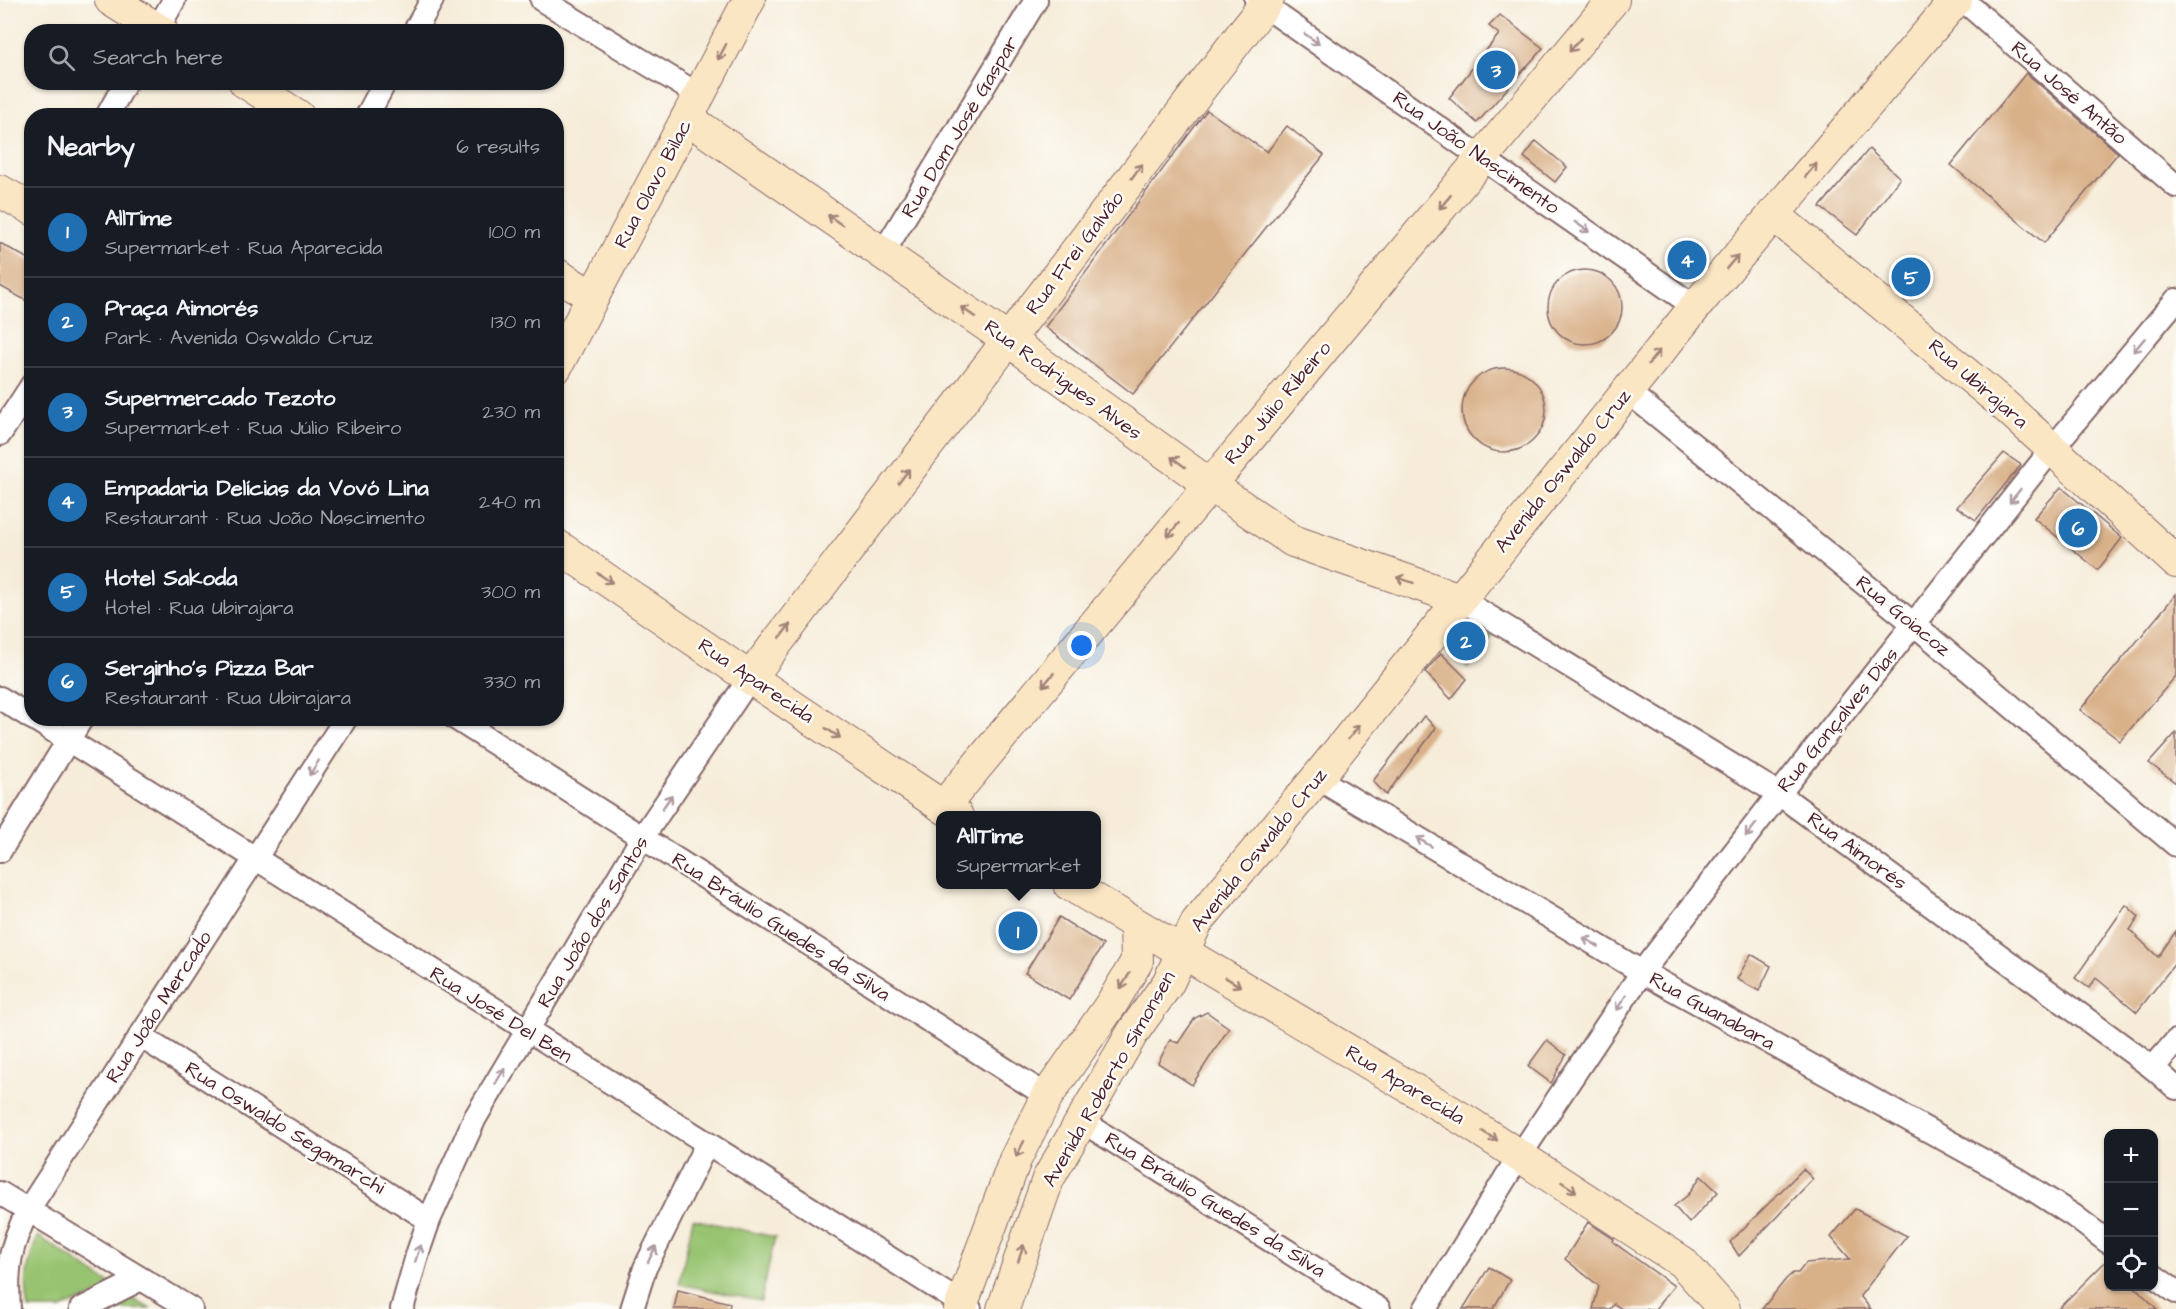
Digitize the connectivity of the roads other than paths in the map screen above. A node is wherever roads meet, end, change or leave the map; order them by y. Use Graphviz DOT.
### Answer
graph roads {
  1 [pos="111,0"];
  2 [pos="174,0"];
  3 [pos="432,0"];
  4 [pos="542,0"];
  5 [pos="749,0"];
  6 [pos="1036,0"];
  7 [pos="1612,0"];
  8 [pos="1956,0"];
  9 [pos="1963,0"];
  10 [pos="1263,2"];
  11 [pos="149,24"];
  12 [pos="161,24"];
  13 [pos="418,24"];
  14 [pos="122,90"];
  15 [pos="257,90"];
  16 [pos="381,90"];
  17 [pos="693,106"];
  18 [pos="111,108"];
  19 [pos="286,108"];
  20 [pos="371,108"];
  21 [pos="1482,157"];
  22 [pos="2176,186"];
  23 [pos="0,190"];
  24 [pos="24,204"];
  25 [pos="1773,214"];
  26 [pos="883,253"];
  27 [pos="564,279"];
  28 [pos="593,297"];
  29 [pos="2176,300"];
  30 [pos="1695,307"];
  31 [pos="1008,340"];
  32 [pos="564,352"];
  33 [pos="1627,391"];
  34 [pos="24,397"];
  35 [pos="0,434"];
  36 [pos="2052,449"];
  37 [pos="1210,485"];
  38 [pos="564,550"];
  39 [pos="2176,562"];
  40 [pos="1460,599"];
  41 [pos="1915,625"];
  42 [pos="750,678"];
  43 [pos="0,698"];
  44 [pos="24,713"];
  45 [pos="45,726"];
  46 [pos="77,726"];
  47 [pos="341,726"];
  48 [pos="467,726"];
  49 [pos="68,741"];
  50 [pos="1317,778"];
  51 [pos="1779,794"];
  52 [pos="950,811"];
  53 [pos="642,838"];
  54 [pos="2176,845"];
  55 [pos="0,851"];
  56 [pos="255,859"];
  57 [pos="1076,889"];
  58 [pos="1136,926"];
  59 [pos="1183,952"];
  60 [pos="1642,972"];
  61 [pos="527,1031"];
  62 [pos="140,1036"];
  63 [pos="2176,1041"];
  64 [pos="2153,1068"];
  65 [pos="2176,1088"];
  66 [pos="1047,1096"];
  67 [pos="1080,1120"];
  68 [pos="706,1145"];
  69 [pos="1520,1155"];
  70 [pos="0,1193"];
  71 [pos="28,1210"];
  72 [pos="429,1220"];
  73 [pos="2104,1238"];
  74 [pos="2158,1278"];
  75 [pos="141,1279"];
  76 [pos="2176,1292"];
  77 [pos="963,1307"];
  78 [pos="9,1309"];
  79 [pos="81,1309"];
  80 [pos="191,1309"];
  81 [pos="402,1309"];
  82 [pos="632,1309"];
  83 [pos="1003,1309"];
  84 [pos="1379,1309"];
  85 [pos="1425,1309"];
  86 [pos="1724,1309"];
  1 -- 11 [label="main road"];
  2 -- 12 [label="street"];
  3 -- 13 [label="street"];
  4 -- 17 [label="street, Rua Rodrigues Alves"];
  5 -- 17 [label="main road, Rua Olavo Bilac, one-way"];
  6 -- 26 [label="street, Rua Dom José Gaspar"];
  7 -- 21 [label="main road, Rua Júlio Ribeiro, one-way"];
  25 -- 8 [label="main road, Avenida Oswaldo Cruz, one-way"];
  9 -- 22 [label="street, Rua José Antão"];
  10 -- 21 [label="street, Rua João Nascimento, one-way"];
  31 -- 10 [label="main road, Rua Frei Galvão, one-way"];
  14 -- 18 [label="street"];
  15 -- 19 [label="main road"];
  16 -- 20 [label="street"];
  26 -- 17 [label="main road, Rua Rodrigues Alves, one-way"];
  17 -- 28 [label="main road, Rua Olavo Bilac"];
  21 -- 30 [label="street, Rua João Nascimento, one-way"];
  21 -- 37 [label="main road, Rua Júlio Ribeiro, one-way"];
  23 -- 24 [label="main road"];
  30 -- 25 [label="main road, Avenida Oswaldo Cruz, one-way"];
  25 -- 36 [label="main road, Rua Ubirajara"];
  31 -- 26 [label="main road, Rua Rodrigues Alves, one-way"];
  27 -- 28 [label="main road"];
  28 -- 32 [label="main road, Rua Olavo Bilac"];
  29 -- 36 [label="street, Rua Gonçalves Dias, one-way"];
  33 -- 30 [label="main road, Avenida Oswaldo Cruz, one-way"];
  37 -- 31 [label="main road, Rua Rodrigues Alves, one-way"];
  42 -- 31 [label="main road, Rua Frei Galvão, one-way"];
  33 -- 40 [label="main road, Avenida Oswaldo Cruz"];
  33 -- 41 [label="street, Rua Goiacoz"];
  34 -- 35 [label="street"];
  36 -- 39 [label="main road, Rua Ubirajara"];
  36 -- 41 [label="street, Rua Gonçalves Dias, one-way"];
  40 -- 37 [label="main road, Rua Rodrigues Alves, one-way"];
  37 -- 52 [label="main road, Rua Júlio Ribeiro, one-way"];
  38 -- 42 [label="main road, Rua Aparecida, one-way"];
  50 -- 40 [label="main road, Avenida Oswaldo Cruz, one-way"];
  40 -- 51 [label="street, Rua Aimorés"];
  41 -- 51 [label="street, Rua Gonçalves Dias"];
  41 -- 54 [label="street, Rua Goiacoz"];
  42 -- 52 [label="main road, Rua Aparecida, one-way"];
  53 -- 42 [label="street, Rua João dos Santos, one-way"];
  43 -- 44 [label="street, Rua José Del Ben"];
  45 -- 49 [label="street, Rua José Del Ben"];
  46 -- 49 [label="street"];
  47 -- 56 [label="street, Rua João Mercado, one-way"];
  48 -- 53 [label="street, Rua Bráulio Guedes da Silva"];
  49 -- 55 [label="street"];
  49 -- 56 [label="street, Rua José Del Ben"];
  50 -- 59 [label="main road, Avenida Oswaldo Cruz"];
  60 -- 50 [label="street, Rua Guanabara, one-way"];
  51 -- 60 [label="street, Rua Gonçalves Dias, one-way"];
  51 -- 64 [label="street, Rua Aimorés"];
  53 -- 61 [label="street, Rua João dos Santos"];
  53 -- 66 [label="street, Rua Bráulio Guedes da Silva"];
  56 -- 61 [label="street, Rua José Del Ben"];
  56 -- 62 [label="street, Rua João Mercado"];
  57 -- 58 [label="main road, Rua Aparecida"];
  58 -- 59 [label="main road, Rua Aparecida"];
  58 -- 66 [label="main road, Avenida Roberto Simonsen, one-way"];
  59 -- 67 [label="main road, Avenida Roberto Simonsen"];
  59 -- 69 [label="main road, Rua Aparecida, one-way"];
  60 -- 69 [label="street, Rua Gonçalves Dias, one-way"];
  60 -- 73 [label="street, Rua Guanabara"];
  61 -- 68 [label="street, Rua José Del Ben"];
  72 -- 61 [label="street, Rua João dos Santos, one-way"];
  62 -- 71 [label="street, Rua João Mercado"];
  62 -- 72 [label="street, Rua Oswaldo Segamarchi"];
  63 -- 64 [label="street"];
  64 -- 65 [label="street, Rua Aimorés"];
  66 -- 77 [label="main road, Avenida Roberto Simonsen, one-way"];
  83 -- 67 [label="main road, Avenida Roberto Simonsen, one-way"];
  67 -- 84 [label="street, Rua Bráulio Guedes da Silva"];
  68 -- 77 [label="street, Rua José Del Ben"];
  82 -- 68 [label="street, one-way"];
  69 -- 85 [label="street, Rua Gonçalves Dias"];
  69 -- 86 [label="main road, Rua Aparecida, one-way"];
  70 -- 71 [label="street"];
  71 -- 75 [label="street"];
  71 -- 78 [label="street, Rua João Mercado"];
  81 -- 72 [label="street, Rua João dos Santos, one-way"];
  74 -- 76 [label="street"];
  75 -- 79 [label="street"];
  75 -- 80 [label="street"];
}
